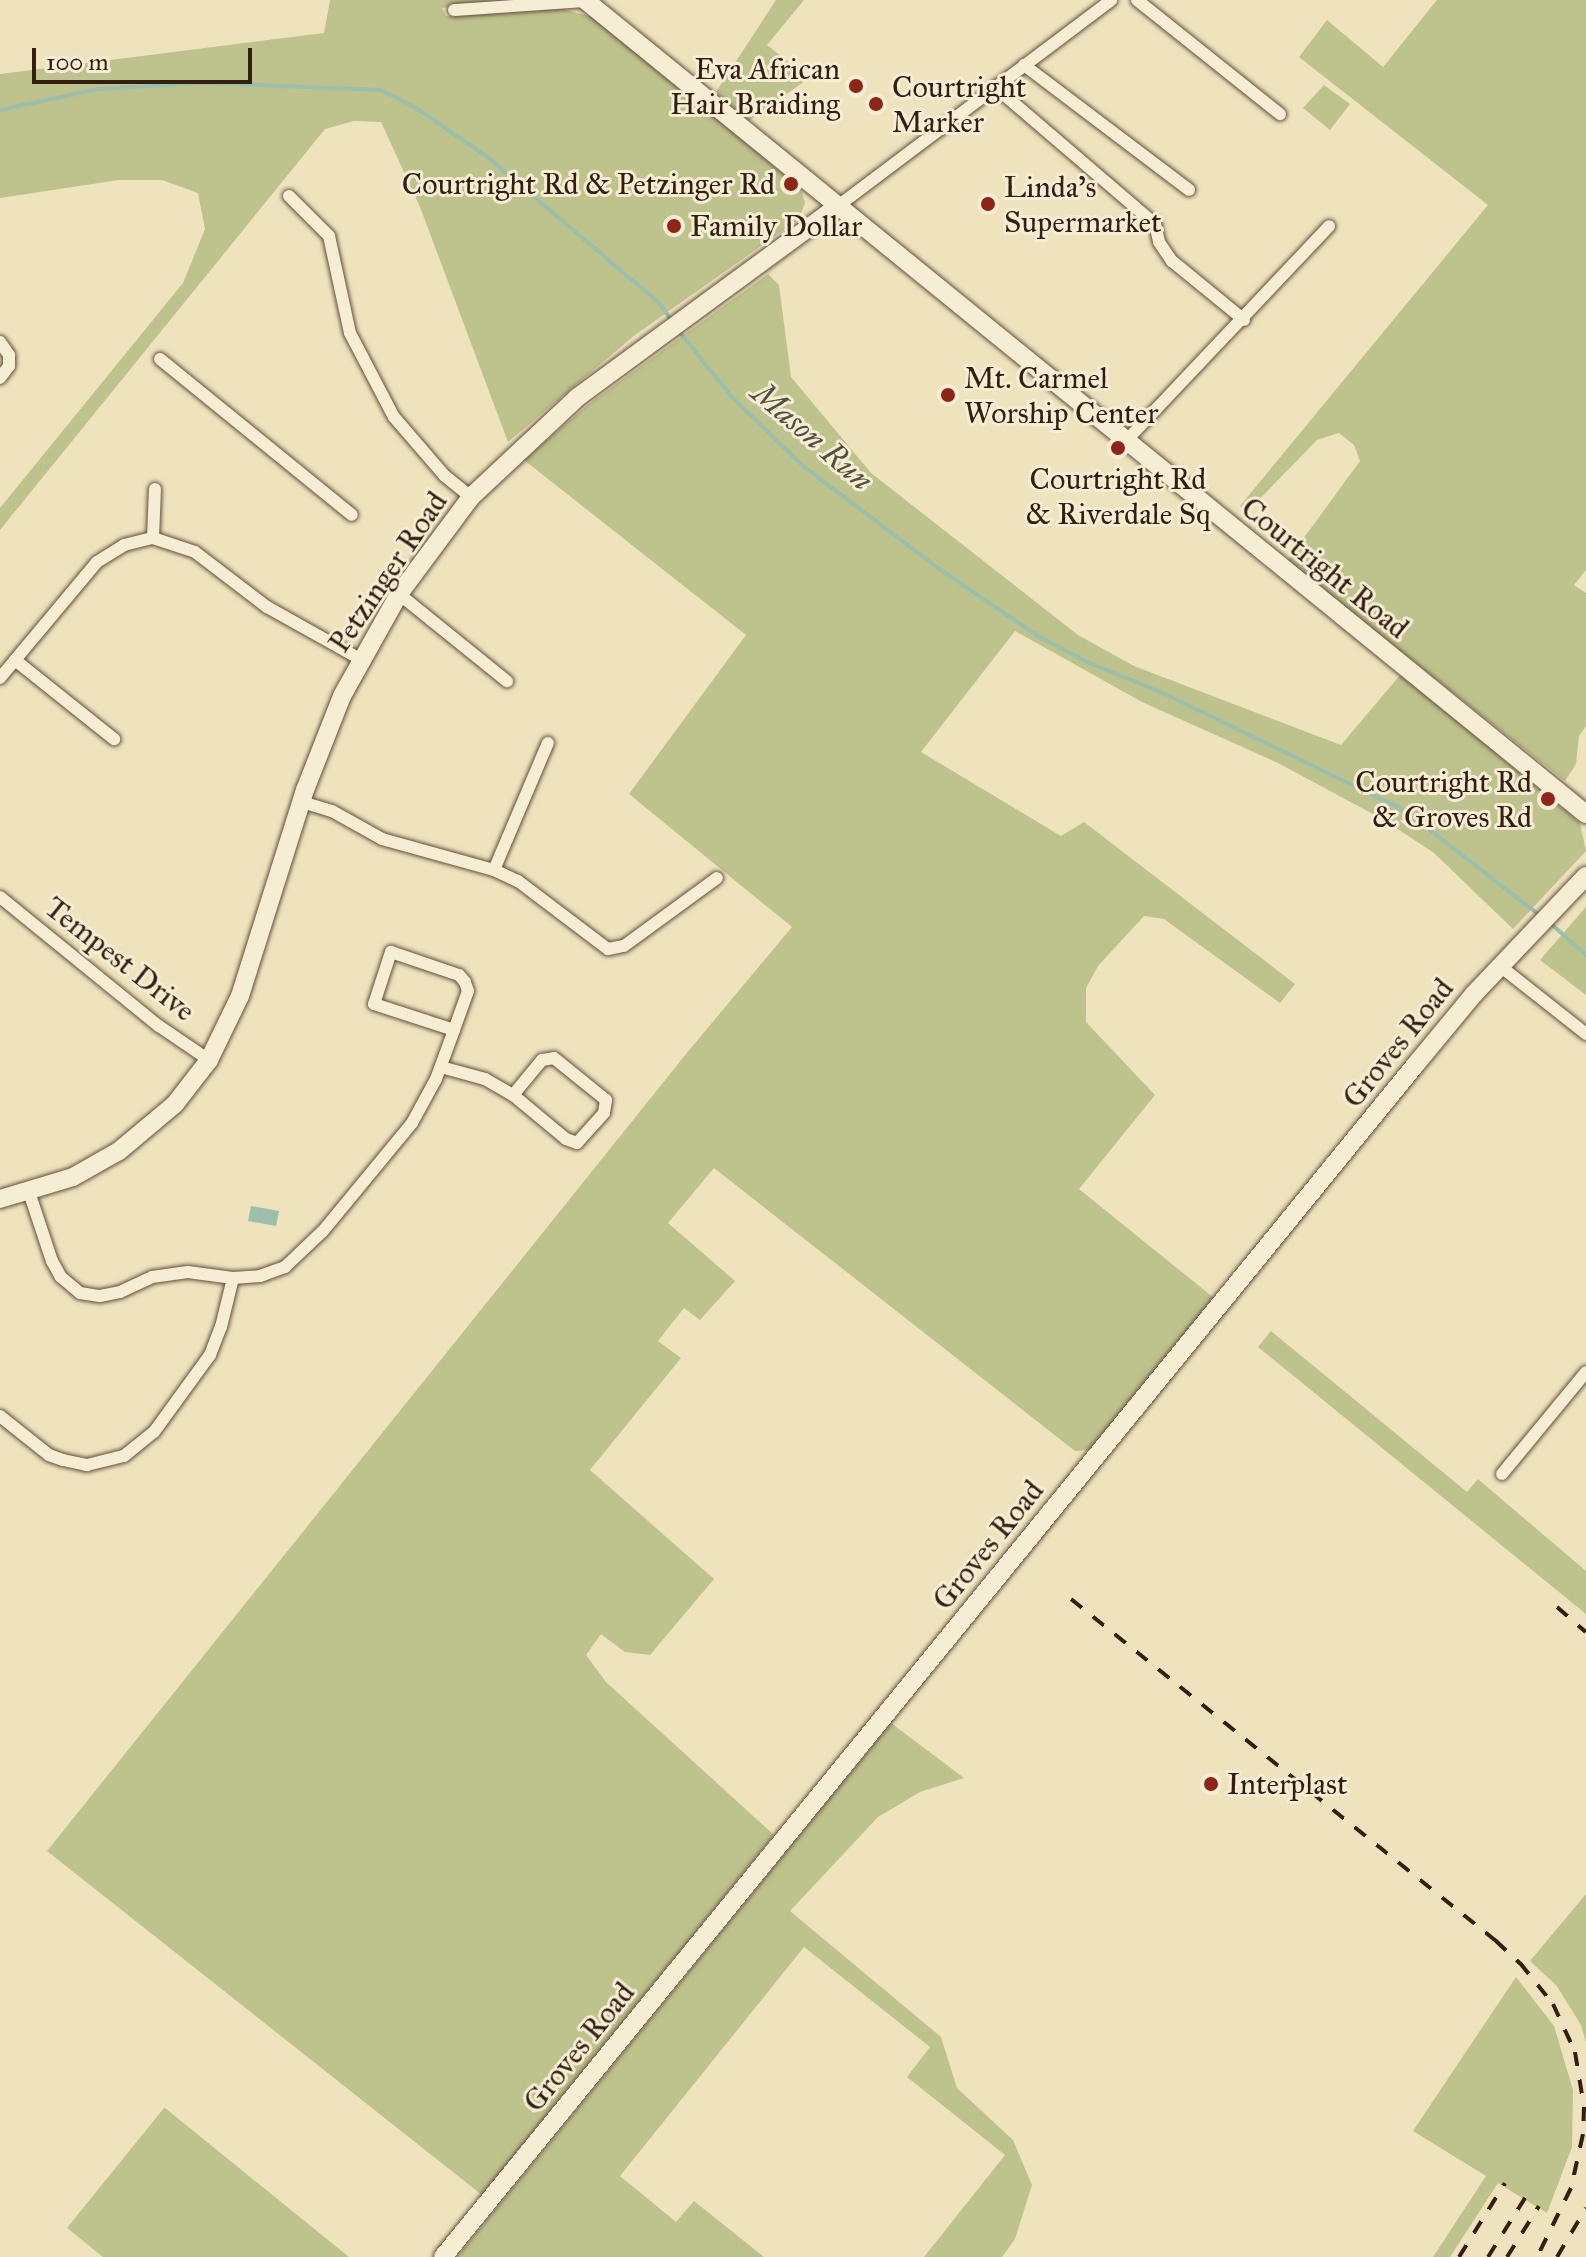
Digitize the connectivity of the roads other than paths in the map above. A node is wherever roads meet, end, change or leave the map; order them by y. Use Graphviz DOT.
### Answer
graph roads {
  1 [pos="1111,0"];
  2 [pos="1137,0"];
  3 [pos="586,1"];
  4 [pos="454,10"];
  5 [pos="1024,65"];
  6 [pos="995,87"];
  7 [pos="1280,114"];
  8 [pos="1189,190"];
  9 [pos="289,196"];
  10 [pos="838,206"];
  11 [pos="1329,226"];
  12 [pos="1244,320"];
  13 [pos="0,342"];
  14 [pos="160,359"];
  15 [pos="0,378"];
  16 [pos="1125,442"];
  17 [pos="155,489"];
  18 [pos="471,497"];
  19 [pos="352,515"];
  20 [pos="153,538"];
  21 [pos="399,594"];
  22 [pos="360,659"];
  23 [pos="15,660"];
  24 [pos="0,678"];
  25 [pos="507,681"];
  26 [pos="114,739"];
  27 [pos="548,743"];
  28 [pos="302,802"];
  29 [pos="1586,814"];
  30 [pos="494,870"];
  31 [pos="1586,876"];
  32 [pos="717,878"];
  33 [pos="0,897"];
  34 [pos="1500,966"];
  35 [pos="454,1030"];
  36 [pos="1586,1034"];
  37 [pos="209,1060"];
  38 [pos="441,1067"];
  39 [pos="513,1095"];
  40 [pos="29,1192"];
  41 [pos="0,1199"];
  42 [pos="233,1278"];
  43 [pos="1586,1372"];
  44 [pos="2,1420"];
  45 [pos="1502,1474"];
  46 [pos="443,2257"];
  1 -- 5 [label="street, Petzinger Road"];
  2 -- 7 [label="street"];
  3 -- 4 [label="street"];
  3 -- 10 [label="street, Courtright Road"];
  5 -- 6 [label="street, Petzinger Road"];
  5 -- 8 [label="street"];
  6 -- 10 [label="street, Petzinger Road"];
  6 -- 12 [label="street"];
  9 -- 18 [label="street"];
  10 -- 16 [label="street, Courtright Road"];
  10 -- 18 [label="street, Petzinger Road"];
  11 -- 12 [label="street"];
  12 -- 16 [label="street"];
  13 -- 15 [label="street"];
  14 -- 19 [label="street"];
  16 -- 29 [label="street, Courtright Road"];
  17 -- 20 [label="street"];
  18 -- 21 [label="street, Petzinger Road"];
  20 -- 22 [label="street"];
  20 -- 23 [label="street"];
  21 -- 22 [label="street, Petzinger Road"];
  21 -- 25 [label="street"];
  22 -- 28 [label="street, Petzinger Road"];
  23 -- 24 [label="street"];
  23 -- 26 [label="street"];
  27 -- 30 [label="street"];
  28 -- 30 [label="street"];
  28 -- 37 [label="street, Petzinger Road"];
  30 -- 32 [label="street"];
  31 -- 34 [label="street, Groves Road"];
  33 -- 37 [label="street, Tempest Drive"];
  34 -- 36 [label="street"];
  34 -- 46 [label="street, Groves Road"];
  35 -- 35 [label="street"];
  35 -- 38 [label="street"];
  37 -- 40 [label="street, Petzinger Road"];
  38 -- 39 [label="street"];
  38 -- 42 [label="street"];
  39 -- 39 [label="street"];
  40 -- 41 [label="street, Petzinger Road"];
  40 -- 42 [label="street"];
  42 -- 44 [label="street"];
  43 -- 45 [label="street"];
}
